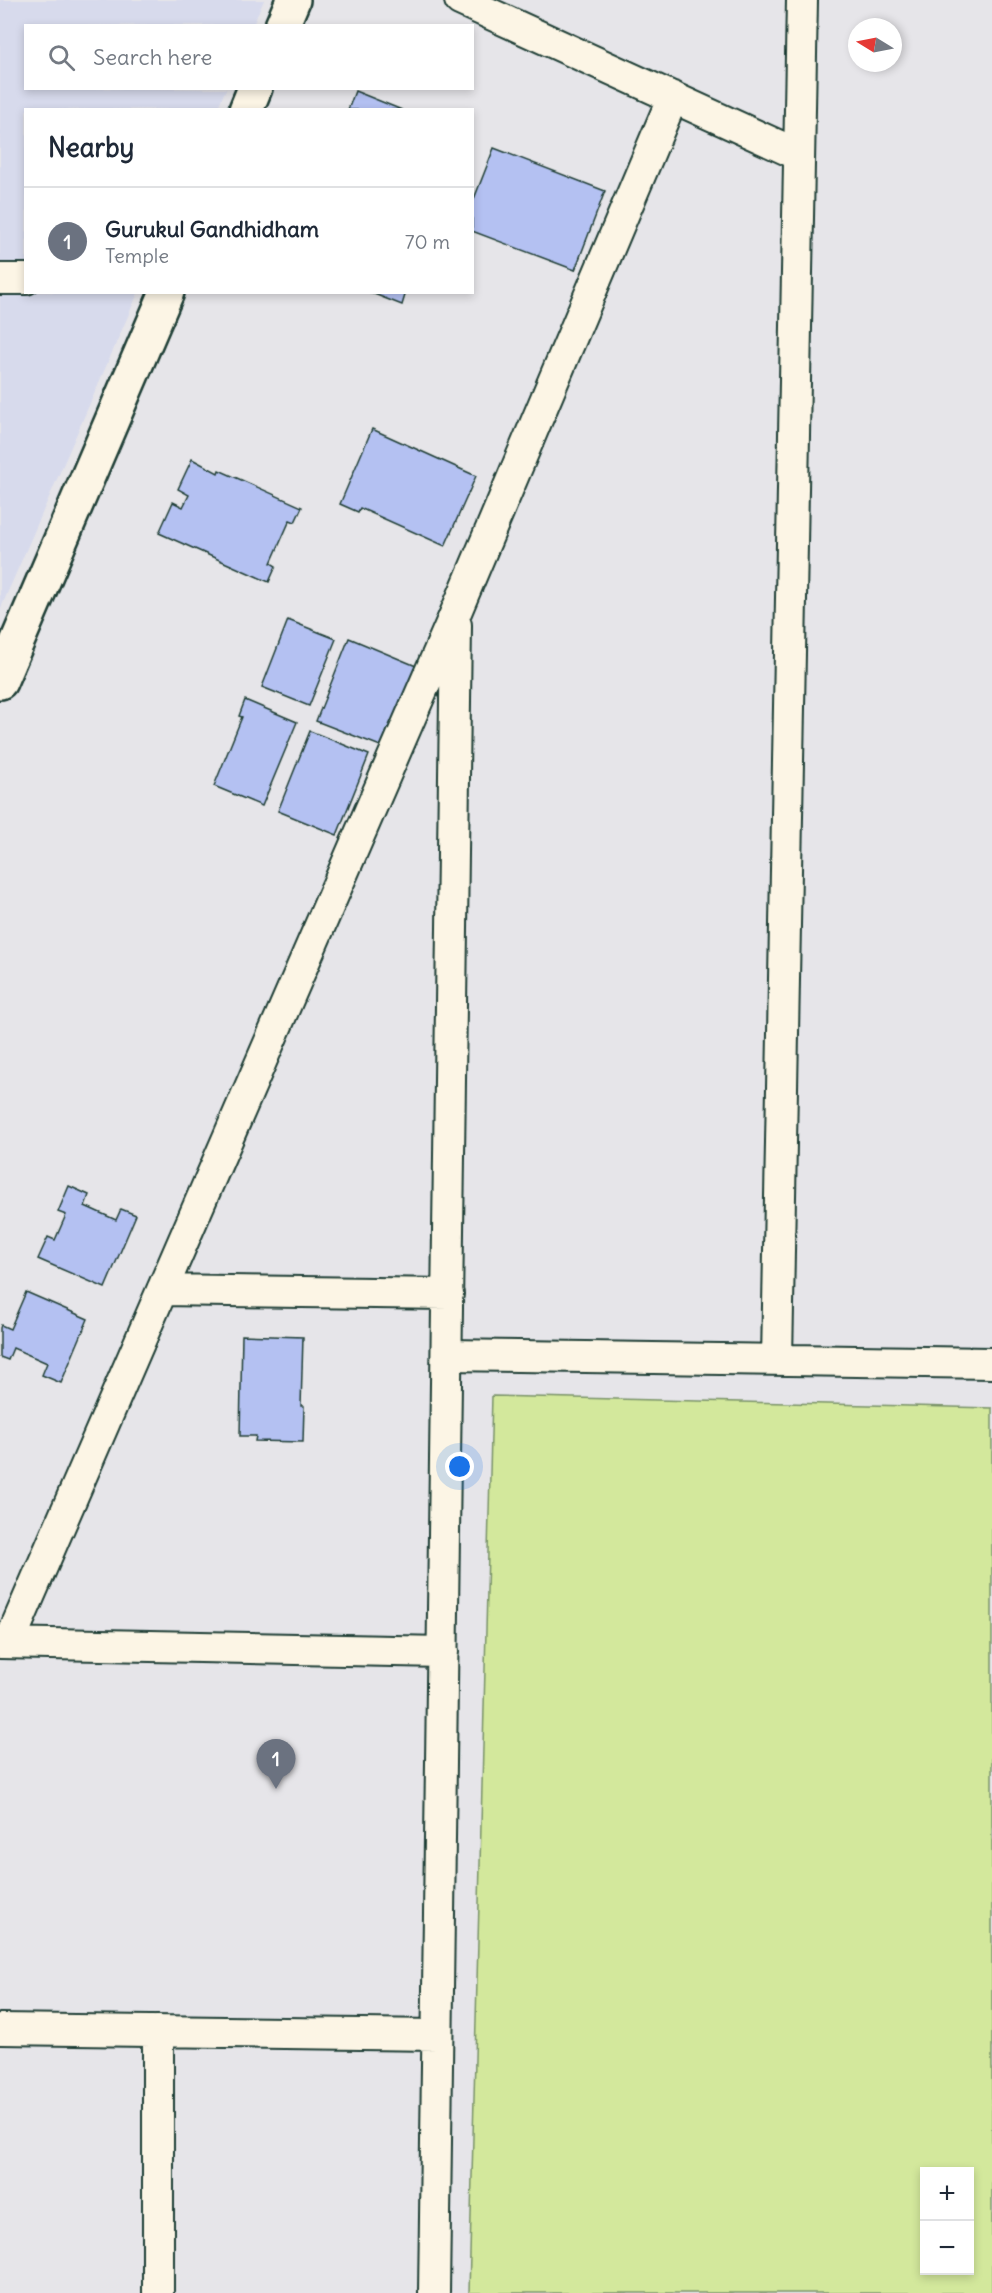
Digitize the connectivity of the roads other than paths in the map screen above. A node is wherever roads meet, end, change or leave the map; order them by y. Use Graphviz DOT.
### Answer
graph roads {
  1 [pos="293,0"];
  2 [pos="460,0"];
  3 [pos="802,0"];
  4 [pos="283,24"];
  5 [pos="254,90"];
  6 [pos="673,97"];
  7 [pos="247,108"];
  8 [pos="799,155"];
  9 [pos="0,279"];
  10 [pos="24,279"];
  11 [pos="166,294"];
  12 [pos="456,612"];
  13 [pos="0,682"];
  14 [pos="162,1290"];
  15 [pos="448,1293"];
  16 [pos="447,1355"];
  17 [pos="777,1360"];
  18 [pos="992,1363"];
  19 [pos="5,1643"];
  20 [pos="443,1652"];
  21 [pos="0,2029"];
  22 [pos="158,2031"];
  23 [pos="437,2035"];
  24 [pos="158,2293"];
  25 [pos="434,2293"];
  1 -- 4 [label="street"];
  2 -- 6 [label="street"];
  3 -- 8 [label="street"];
  5 -- 7 [label="street"];
  6 -- 8 [label="street"];
  6 -- 12 [label="street"];
  8 -- 17 [label="street"];
  9 -- 10 [label="street"];
  11 -- 13 [label="street"];
  12 -- 14 [label="street"];
  12 -- 15 [label="street"];
  14 -- 15 [label="street"];
  14 -- 19 [label="street"];
  15 -- 16 [label="street"];
  16 -- 17 [label="street"];
  16 -- 20 [label="street"];
  17 -- 18 [label="street"];
  19 -- 20 [label="street"];
  20 -- 23 [label="street"];
  21 -- 22 [label="street"];
  22 -- 23 [label="street"];
  22 -- 24 [label="street"];
  23 -- 25 [label="street"];
}
